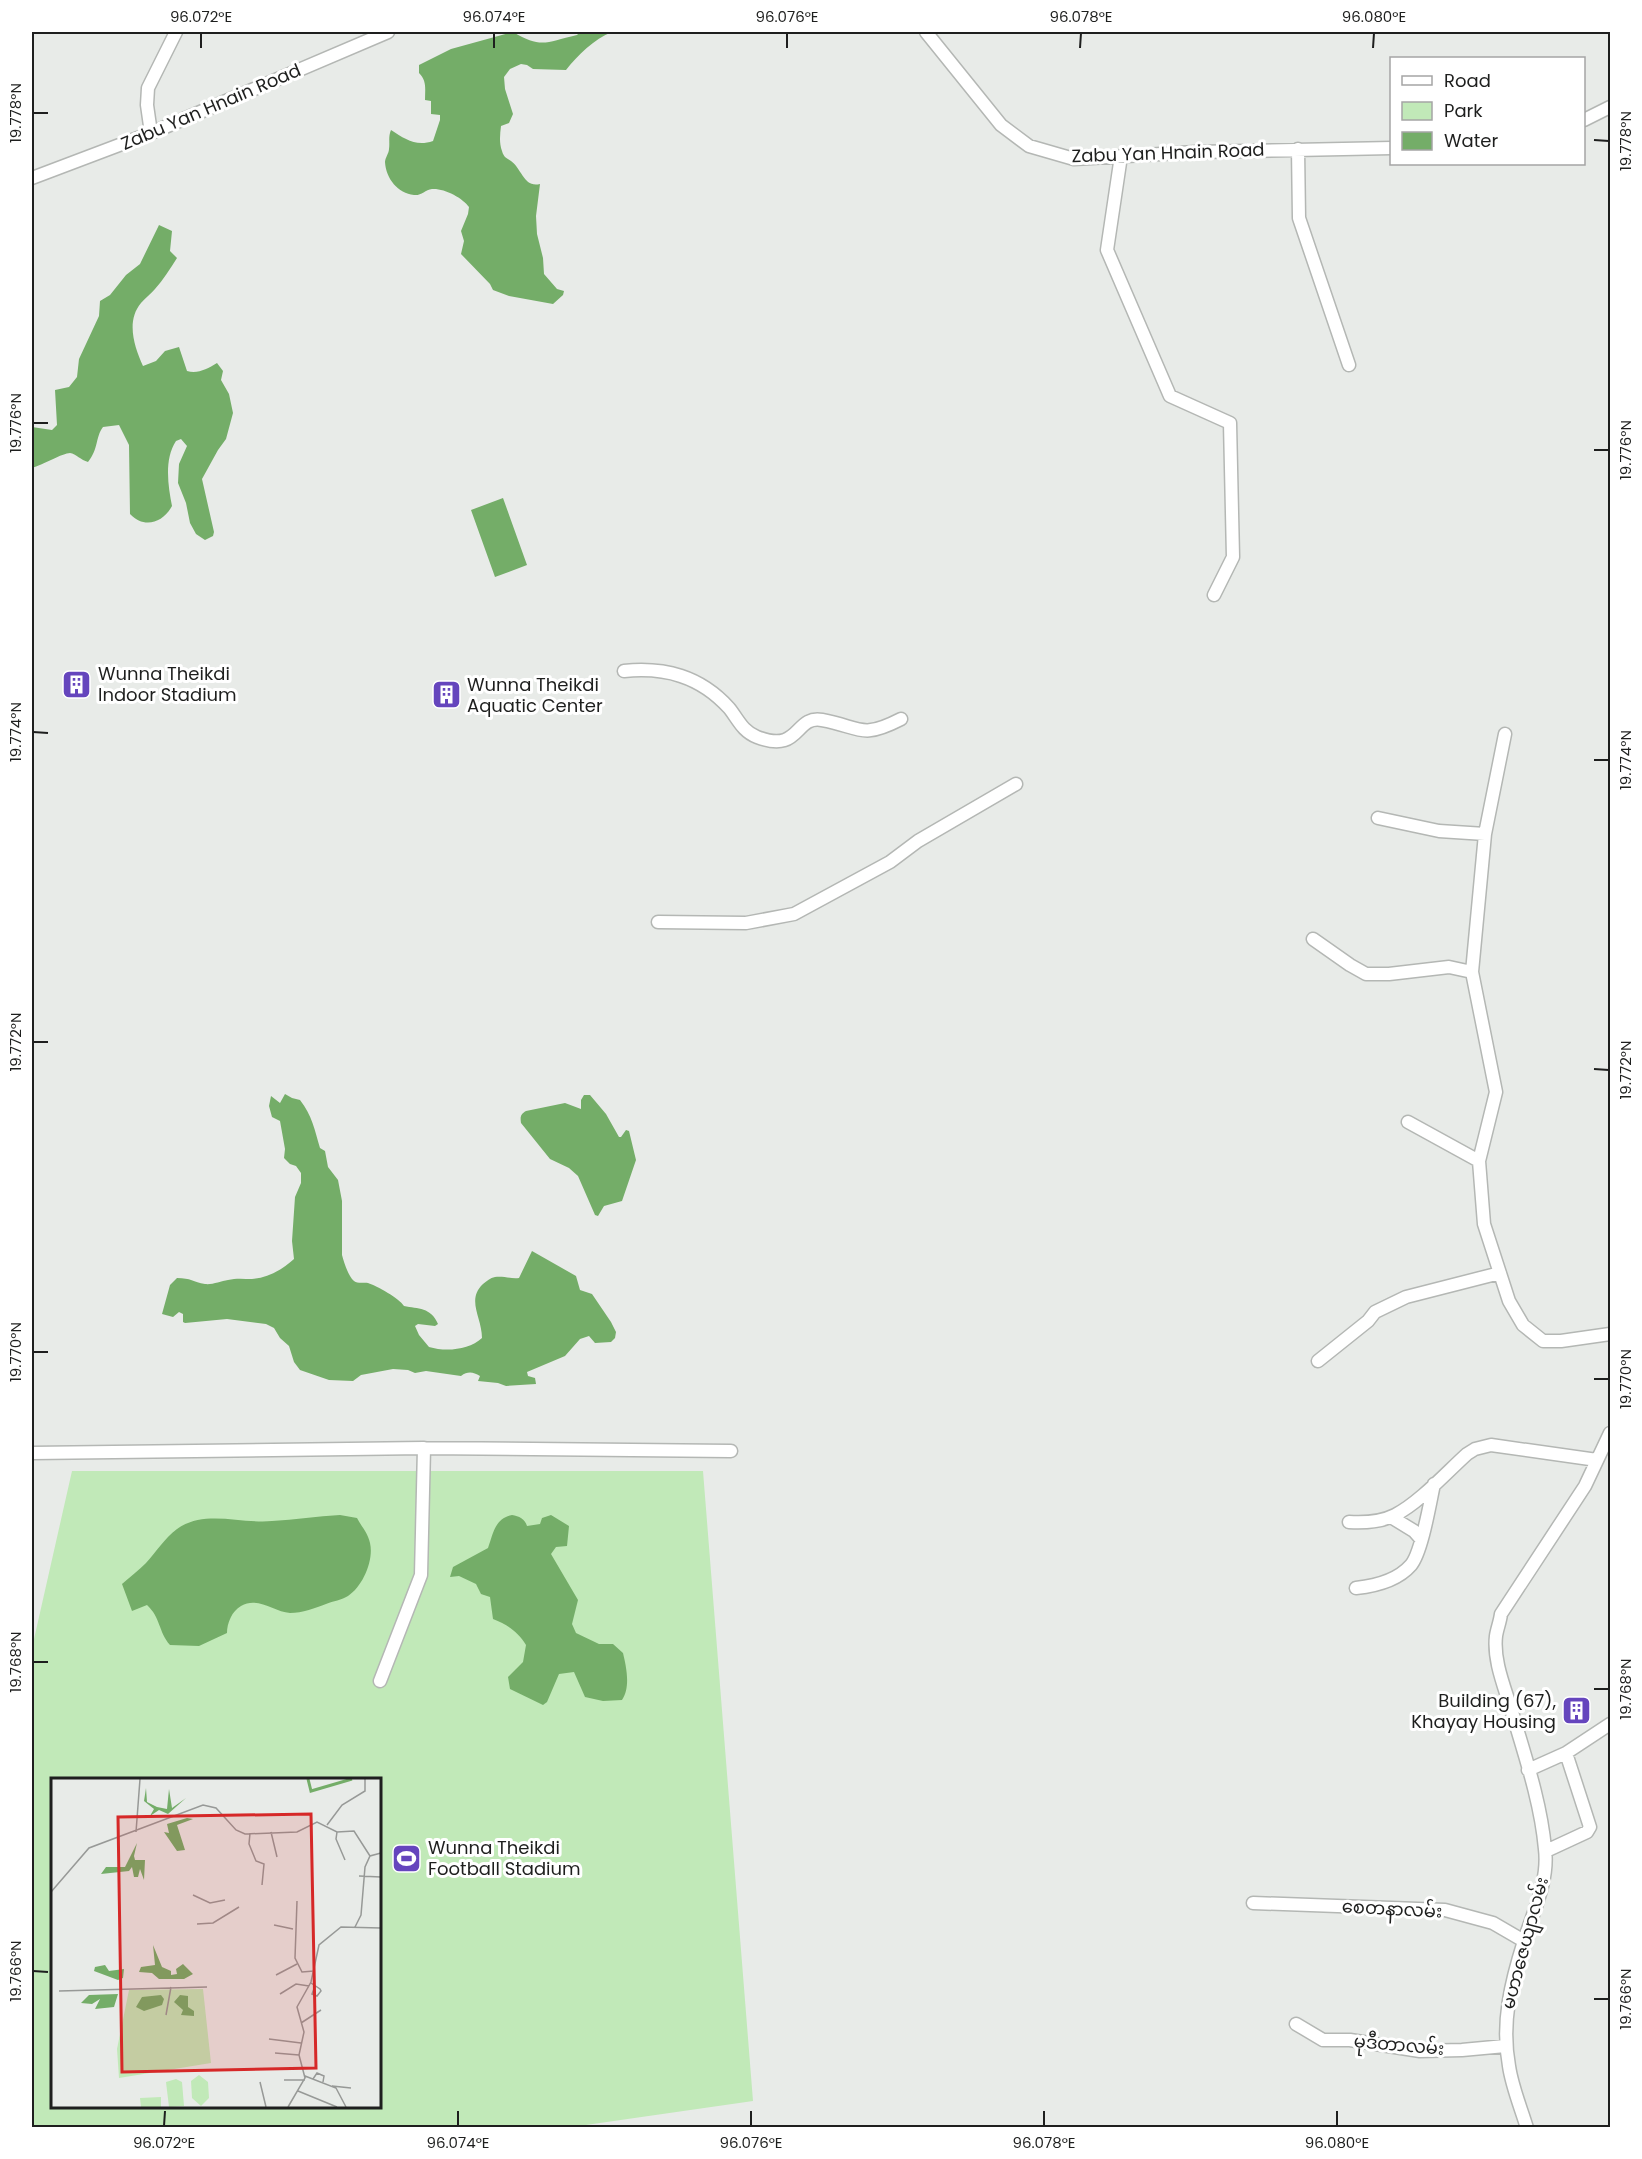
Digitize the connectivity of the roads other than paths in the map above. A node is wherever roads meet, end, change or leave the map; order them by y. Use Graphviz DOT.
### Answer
graph roads {
  1 [pos="176,32"];
  2 [pos="388,32"];
  3 [pos="926,32"];
  4 [pos="1611,107"];
  5 [pos="1585,120"];
  6 [pos="151,133"];
  7 [pos="1390,148"];
  8 [pos="1298,149"];
  9 [pos="1121,156"];
  10 [pos="32,178"];
  11 [pos="1349,365"];
  12 [pos="1214,594"];
  13 [pos="624,671"];
  14 [pos="901,719"];
  15 [pos="1505,734"];
  16 [pos="1016,784"];
  17 [pos="1378,818"];
  18 [pos="1485,834"];
  19 [pos="658,922"];
  20 [pos="1313,939"];
  21 [pos="1472,972"];
  22 [pos="1408,1122"];
  23 [pos="1479,1161"];
  24 [pos="1500,1273"];
  25 [pos="1611,1334"];
  26 [pos="1318,1361"];
  27 [pos="1611,1434"];
  28 [pos="424,1448"];
  29 [pos="731,1451"];
  30 [pos="32,1453"];
  31 [pos="1598,1460"];
  32 [pos="1434,1484"];
  33 [pos="1391,1517"];
  34 [pos="1349,1522"];
  35 [pos="1421,1539"];
  36 [pos="1356,1588"];
  37 [pos="380,1681"];
  38 [pos="1611,1724"];
  39 [pos="1566,1753"];
  40 [pos="1528,1770"];
  41 [pos="1546,1851"];
  42 [pos="1253,1903"];
  43 [pos="1524,1941"];
  44 [pos="1296,2024"];
  45 [pos="1505,2046"];
  46 [pos="1527,2127"];
  1 -- 6 [label="street"];
  2 -- 6 [label="street, Zabu Yan Hnain Road"];
  3 -- 9 [label="street, Zabu Yan Hnain Road"];
  4 -- 5 [label="street"];
  6 -- 10 [label="street, Zabu Yan Hnain Road"];
  7 -- 8 [label="street, Zabu Yan Hnain Road"];
  8 -- 9 [label="street, Zabu Yan Hnain Road"];
  8 -- 11 [label="street"];
  9 -- 12 [label="street"];
  13 -- 14 [label="street"];
  15 -- 18 [label="street"];
  16 -- 19 [label="street"];
  17 -- 18 [label="street"];
  18 -- 21 [label="street"];
  20 -- 21 [label="street"];
  21 -- 23 [label="street"];
  22 -- 23 [label="street"];
  23 -- 24 [label="street"];
  24 -- 25 [label="street"];
  24 -- 26 [label="street"];
  27 -- 31 [label="street, မဟာဇေယျာလမ်း"];
  28 -- 29 [label="street"];
  28 -- 30 [label="street"];
  28 -- 37 [label="street"];
  31 -- 32 [label="street"];
  31 -- 40 [label="street, မဟာဇေယျာလမ်း"];
  32 -- 33 [label="street"];
  32 -- 35 [label="street"];
  33 -- 34 [label="street"];
  33 -- 35 [label="street"];
  35 -- 36 [label="street"];
  38 -- 39 [label="street"];
  39 -- 40 [label="street"];
  39 -- 41 [label="street"];
  40 -- 41 [label="street, မဟာဇေယျာလမ်း"];
  41 -- 43 [label="street, မဟာဇေယျာလမ်း"];
  42 -- 43 [label="street, စေတနာလမ်း"];
  43 -- 45 [label="street, မဟာဇေယျာလမ်း"];
  44 -- 45 [label="street, မုဒီတာလမ်း"];
  45 -- 46 [label="street, မဟာဇေယျာလမ်း"];
}
